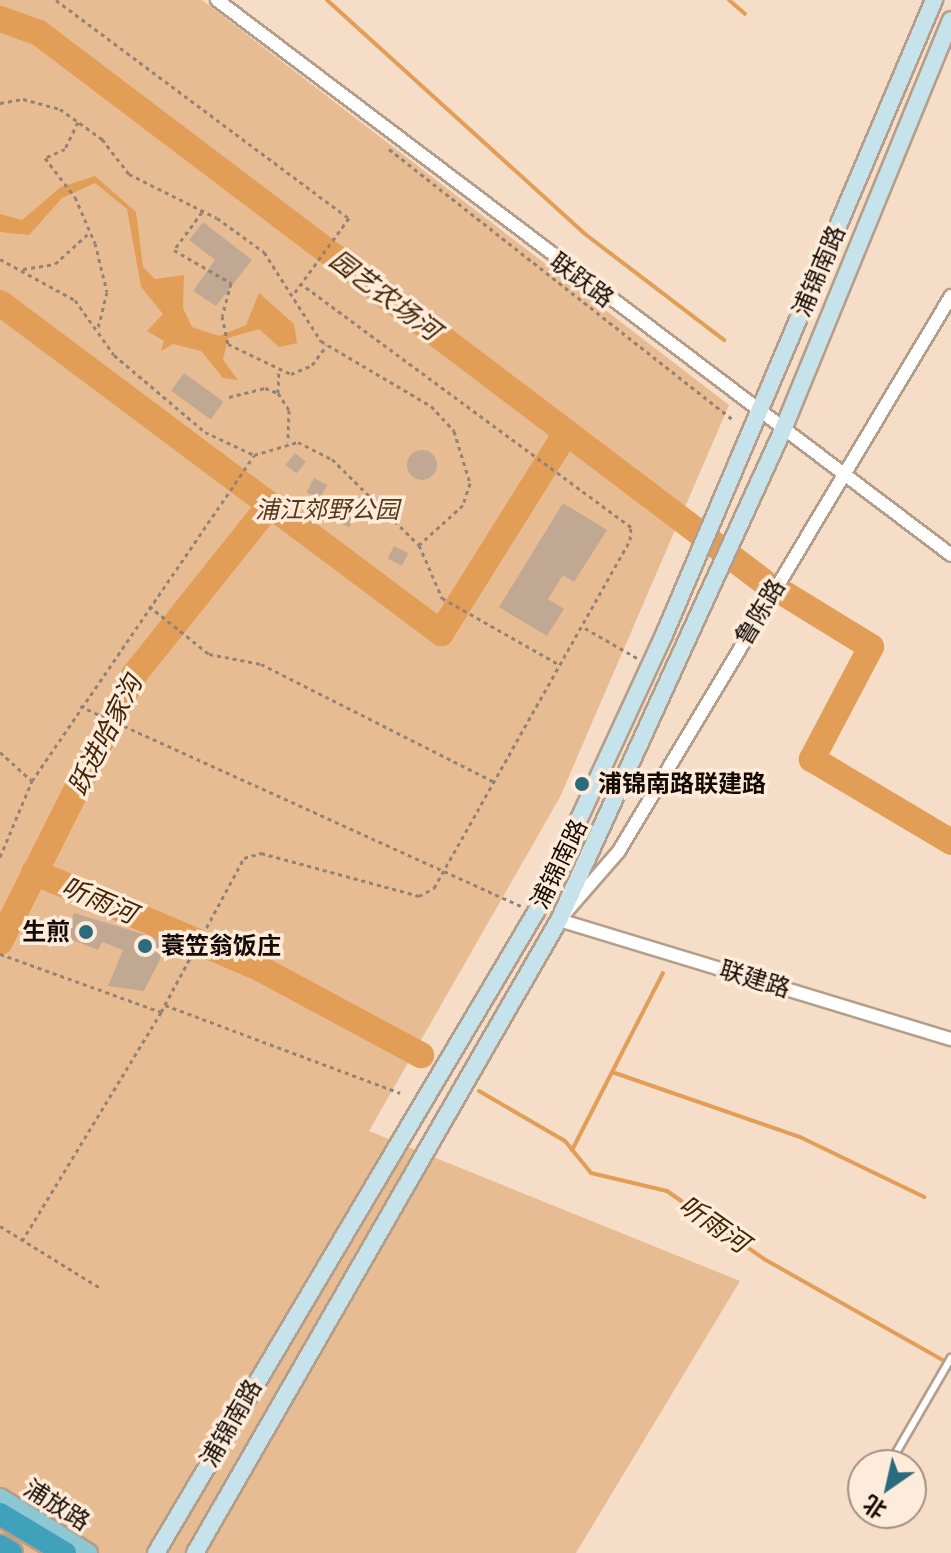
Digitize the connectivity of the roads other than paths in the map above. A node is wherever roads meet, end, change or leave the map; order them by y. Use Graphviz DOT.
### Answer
graph roads {
  1 [pos="217,0"];
  2 [pos="934,0"];
  3 [pos="951,20"];
  4 [pos="951,296"];
  5 [pos="757,414"];
  6 [pos="782,432"];
  7 [pos="840,477"];
  8 [pos="951,555"];
  9 [pos="559,920"];
  10 [pos="951,1039"];
  11 [pos="951,1358"];
  12 [pos="898,1449"];
  13 [pos="0,1498"];
  14 [pos="0,1514"];
  15 [pos="213,1522"];
  16 [pos="0,1546"];
  17 [pos="11,1553"];
  18 [pos="65,1553"];
  19 [pos="88,1553"];
  20 [pos="156,1553"];
  21 [pos="195,1553"];
  22 [pos="207,1553"];
  1 -- 5 [label="street, 联跃路"];
  2 -- 5 [label="main road, 浦锦南路"];
  3 -- 6 [label="main road, 浦锦南路"];
  4 -- 7 [label="street, 鲁陈路"];
  5 -- 6 [label="street, 联跃路"];
  5 -- 20 [label="main road, 浦锦南路"];
  6 -- 7 [label="street, 联跃路"];
  6 -- 9 [label="main road, 浦锦南路"];
  7 -- 8 [label="street, 联跃路"];
  7 -- 9 [label="street, 鲁陈路"];
  9 -- 10 [label="street, 联建路"];
  9 -- 15 [label="main road, 浦锦南路"];
  11 -- 12 [label="lane"];
  13 -- 19 [label="main road, 浦放路"];
  14 -- 18 [label="highway"];
  15 -- 21 [label="main road, 浦锦南路"];
  15 -- 22 [label="main road"];
  16 -- 17 [label="highway"];
}
